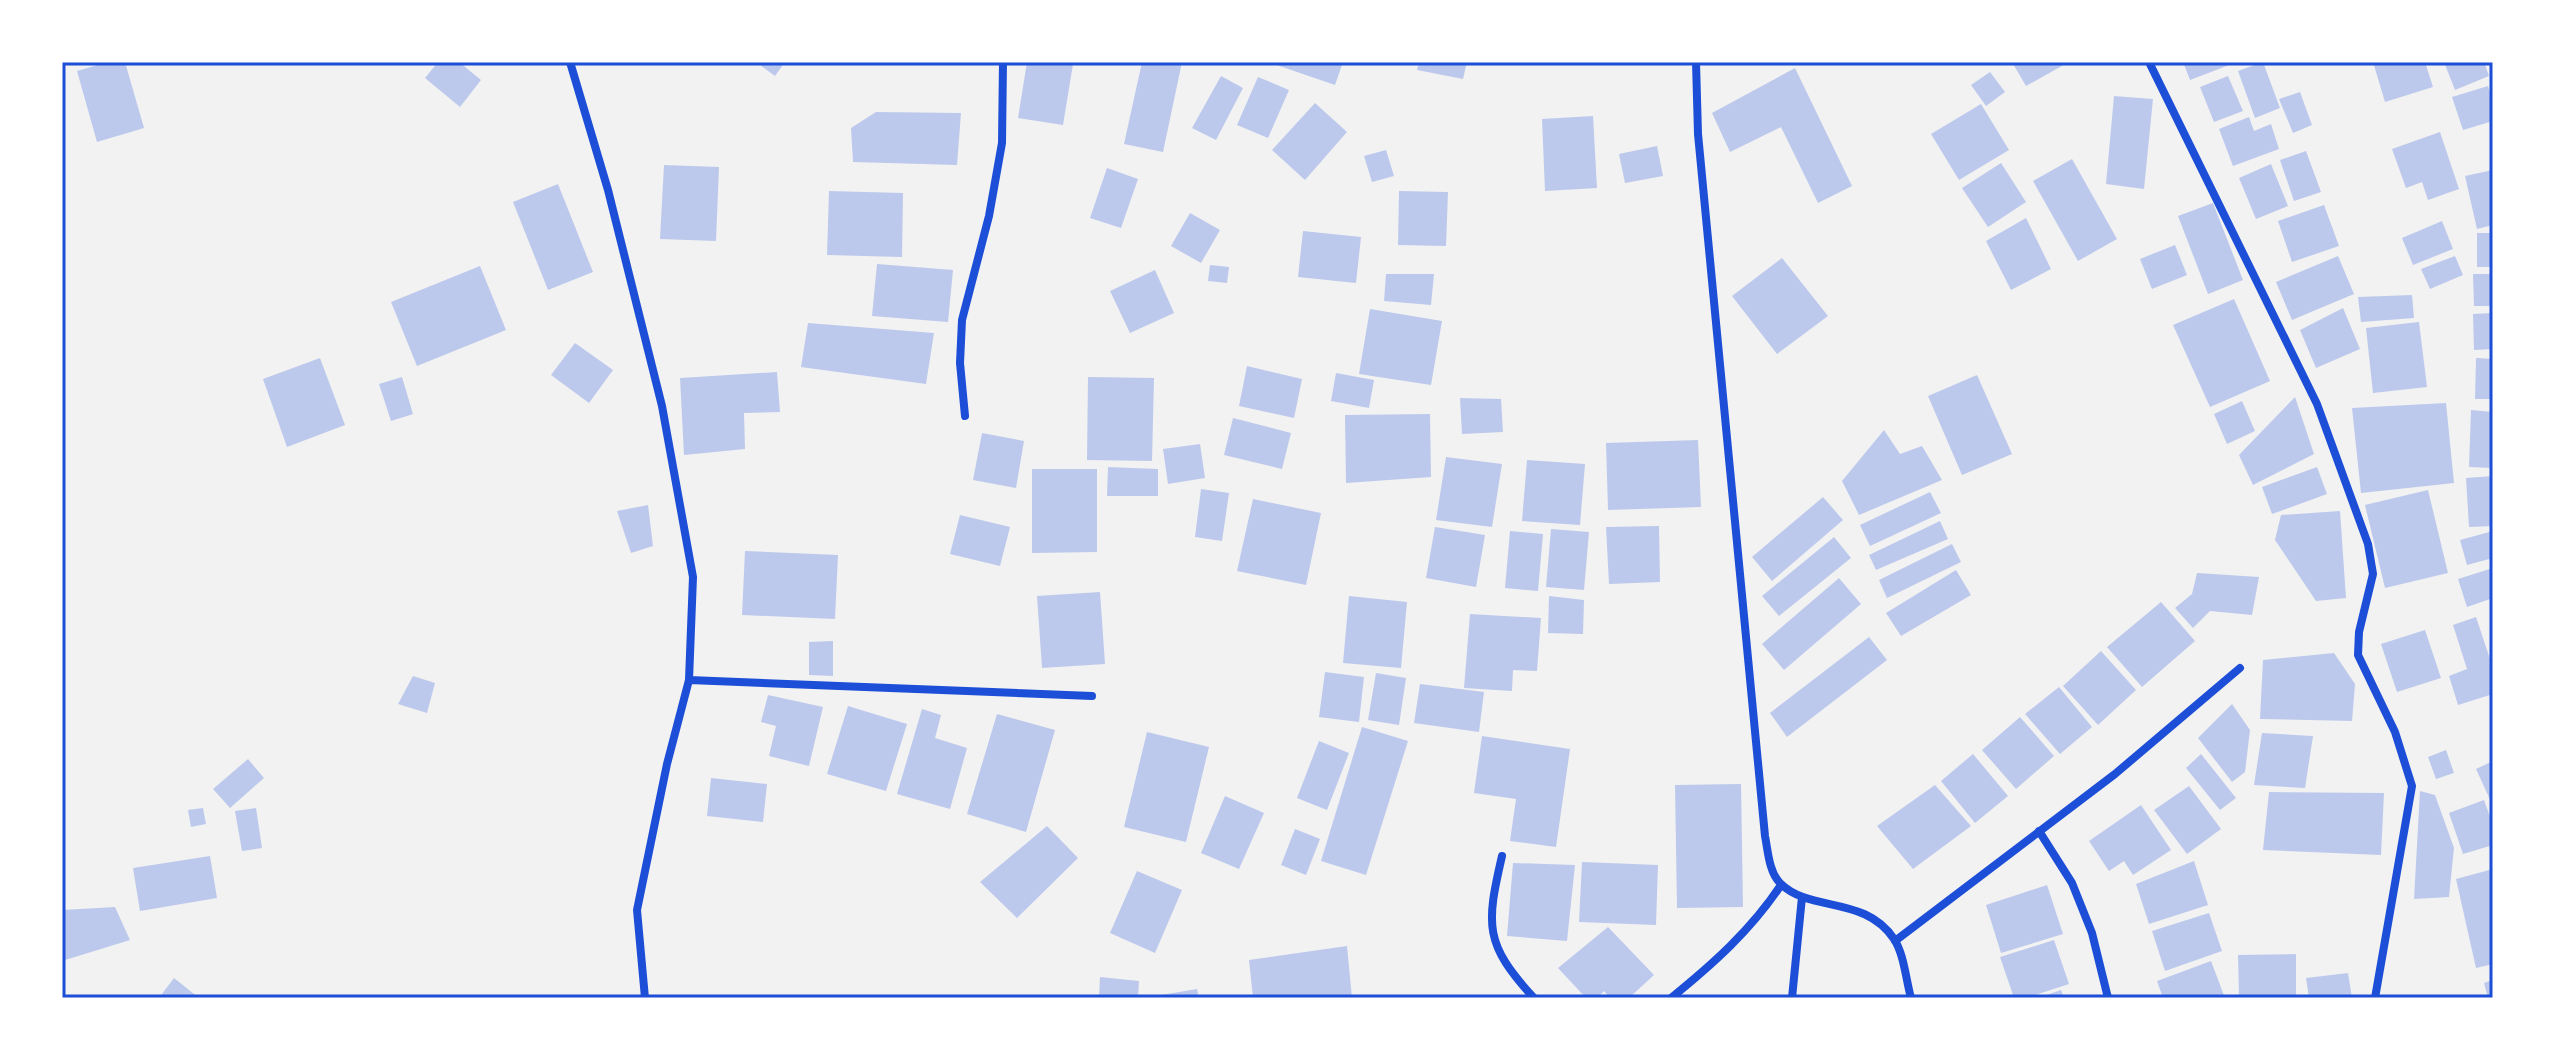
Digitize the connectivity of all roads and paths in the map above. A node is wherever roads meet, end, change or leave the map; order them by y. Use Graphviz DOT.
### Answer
graph roads {
  1 [pos="570,62"];
  2 [pos="1003,62"];
  3 [pos="1696,62"];
  4 [pos="2149,62"];
  5 [pos="965,416"];
  6 [pos="2240,668"];
  7 [pos="689,680"];
  8 [pos="1092,696"];
  9 [pos="2039,831"];
  10 [pos="1502,856"];
  11 [pos="1781,885"];
  12 [pos="1802,897"];
  13 [pos="1895,941"];
  14 [pos="645,998"];
  15 [pos="1534,998"];
  16 [pos="1671,998"];
  17 [pos="1792,998"];
  18 [pos="1911,998"];
  19 [pos="2108,998"];
  20 [pos="2375,998"];
  1 -- 7 [label="street"];
  2 -- 5 [label="street"];
  3 -- 11 [label="street"];
  4 -- 20 [label="street"];
  6 -- 9 [label="street"];
  7 -- 8 [label="street"];
  7 -- 14 [label="street"];
  9 -- 13 [label="street"];
  9 -- 19 [label="street"];
  10 -- 15 [label="street"];
  11 -- 12 [label="street"];
  11 -- 16 [label="street"];
  12 -- 13 [label="street"];
  12 -- 17 [label="street"];
  13 -- 18 [label="street"];
}
